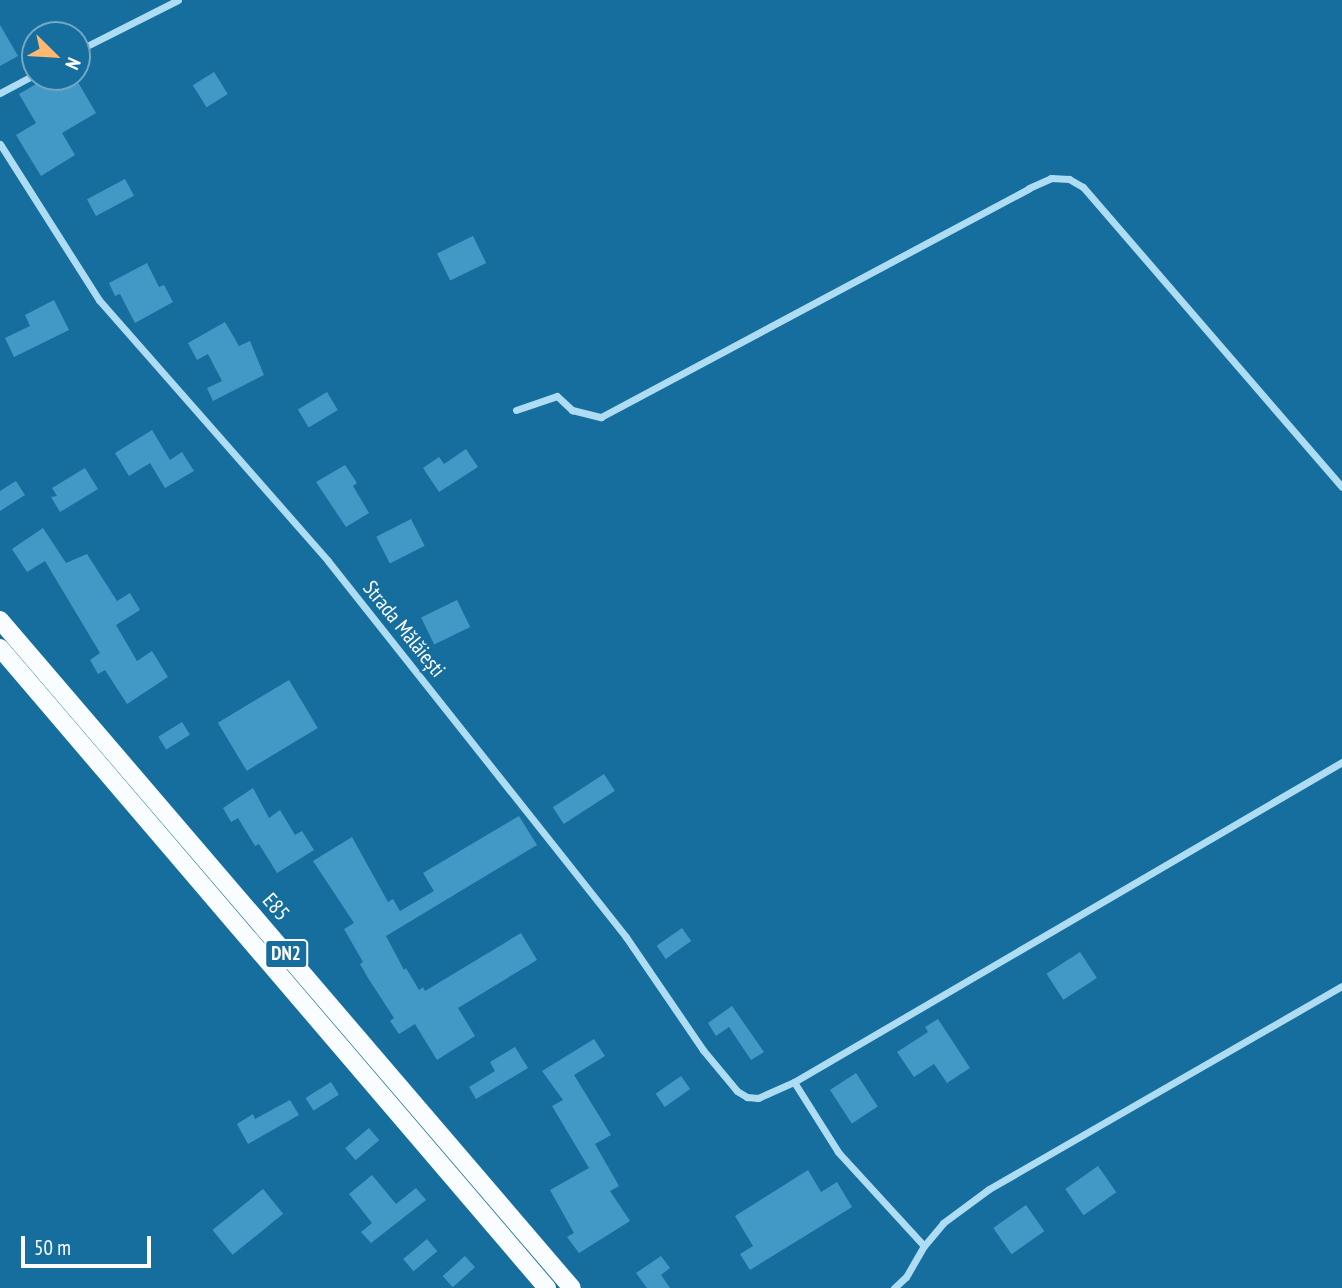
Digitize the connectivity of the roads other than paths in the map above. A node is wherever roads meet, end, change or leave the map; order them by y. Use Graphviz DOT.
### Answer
graph roads {
  1 [pos="178,0"];
  2 [pos="91,44"];
  3 [pos="21,82"];
  4 [pos="0,93"];
  5 [pos="0,144"];
  6 [pos="516,410"];
  7 [pos="1342,487"];
  8 [pos="0,620"];
  9 [pos="0,648"];
  10 [pos="1342,762"];
  11 [pos="1342,986"];
  12 [pos="794,1082"];
  13 [pos="924,1246"];
  14 [pos="547,1288"];
  15 [pos="572,1288"];
  16 [pos="894,1288"];
  1 -- 2 [label="street"];
  3 -- 4 [label="street"];
  5 -- 12 [label="street, Strada Mălăiești"];
  6 -- 7 [label="street"];
  8 -- 15 [label="main road, E85 / DN2"];
  9 -- 14 [label="main road, E85 / DN2"];
  10 -- 12 [label="street, Strada Mălăiești"];
  11 -- 13 [label="street"];
  12 -- 13 [label="street"];
  13 -- 16 [label="street"];
}
